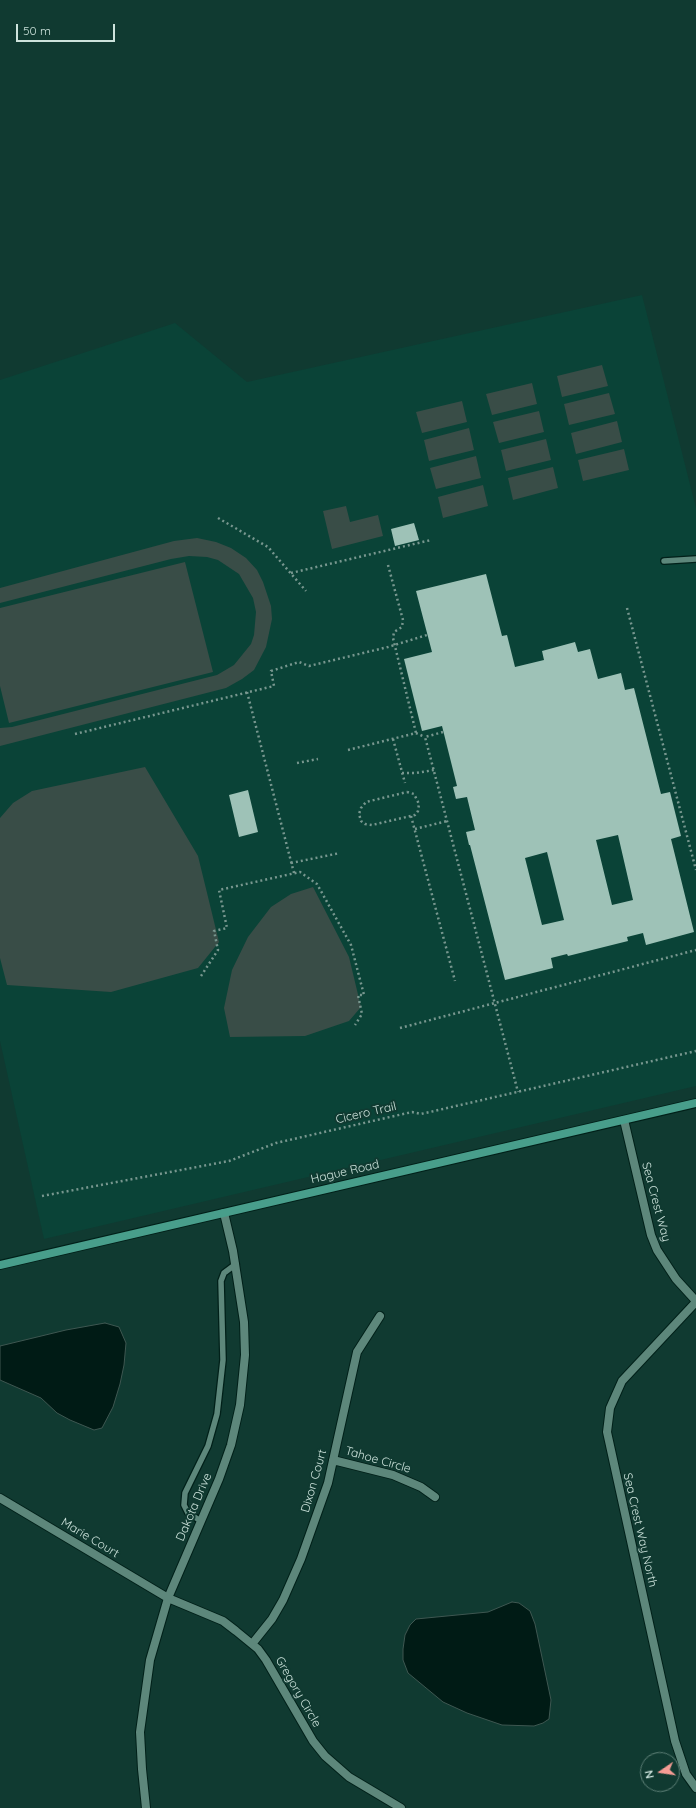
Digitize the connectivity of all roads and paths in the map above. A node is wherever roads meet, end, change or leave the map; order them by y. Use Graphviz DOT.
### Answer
graph roads {
  1 [pos="218,518"];
  2 [pos="431,540"];
  3 [pos="696,559"];
  4 [pos="664,561"];
  5 [pos="388,565"];
  6 [pos="291,573"];
  7 [pos="306,591"];
  8 [pos="627,608"];
  9 [pos="427,635"];
  10 [pos="394,645"];
  11 [pos="247,692"];
  12 [pos="443,732"];
  13 [pos="416,733"];
  14 [pos="75,734"];
  15 [pos="425,737"];
  16 [pos="393,739"];
  17 [pos="348,750"];
  18 [pos="318,758"];
  19 [pos="297,763"];
  20 [pos="434,770"];
  21 [pos="402,773"];
  22 [pos="405,783"];
  23 [pos="412,816"];
  24 [pos="447,821"];
  25 [pos="415,829"];
  26 [pos="340,853"];
  27 [pos="291,863"];
  28 [pos="696,870"];
  29 [pos="294,873"];
  30 [pos="696,950"];
  31 [pos="201,976"];
  32 [pos="455,981"];
  33 [pos="494,1003"];
  34 [pos="355,1025"];
  35 [pos="400,1028"];
  36 [pos="696,1051"];
  37 [pos="518,1092"];
  38 [pos="696,1103"];
  39 [pos="624,1120"];
  40 [pos="42,1196"];
  41 [pos="224,1213"];
  42 [pos="236,1264"];
  43 [pos="0,1265"];
  44 [pos="696,1301"];
  45 [pos="380,1316"];
  46 [pos="333,1460"];
  47 [pos="435,1497"];
  48 [pos="0,1498"];
  49 [pos="201,1521"];
  50 [pos="168,1598"];
  51 [pos="252,1644"];
  52 [pos="696,1788"];
  53 [pos="146,1808"];
  54 [pos="401,1808"];
  1 -- 6 [label="path"];
  2 -- 6 [label="path"];
  3 -- 4 [label="lane"];
  5 -- 10 [label="path"];
  6 -- 7 [label="path"];
  8 -- 28 [label="path"];
  9 -- 10 [label="path"];
  10 -- 11 [label="path"];
  10 -- 13 [label="path"];
  11 -- 14 [label="path"];
  11 -- 27 [label="path"];
  12 -- 15 [label="path"];
  13 -- 15 [label="path"];
  13 -- 16 [label="path"];
  15 -- 20 [label="path"];
  16 -- 17 [label="path"];
  16 -- 21 [label="path"];
  18 -- 19 [label="path"];
  20 -- 21 [label="path"];
  20 -- 24 [label="path"];
  21 -- 22 [label="path"];
  23 -- 23 [label="path"];
  23 -- 25 [label="path"];
  24 -- 25 [label="path"];
  24 -- 33 [label="path"];
  25 -- 32 [label="path"];
  26 -- 27 [label="path"];
  27 -- 29 [label="path"];
  29 -- 31 [label="path"];
  29 -- 34 [label="path"];
  30 -- 33 [label="path"];
  33 -- 35 [label="path"];
  33 -- 37 [label="path"];
  36 -- 37 [label="path, Cicero Trail"];
  37 -- 40 [label="path, Cicero Trail"];
  38 -- 39 [label="main road, Hague Road"];
  39 -- 41 [label="main road, Hague Road"];
  39 -- 44 [label="street, Sea Crest Way"];
  41 -- 42 [label="street, Dakota Drive"];
  41 -- 43 [label="main road, Hague Road"];
  42 -- 49 [label="street, Dakota Drive"];
  42 -- 49 [label="lane"];
  44 -- 52 [label="street, Sea Crest Way North"];
  45 -- 46 [label="street, Dixon Court"];
  46 -- 47 [label="street, Tahoe Circle"];
  46 -- 51 [label="street, Dixon Court"];
  48 -- 50 [label="street, Marie Court"];
  49 -- 50 [label="street, Dakota Drive"];
  50 -- 51 [label="street, Gregory Circle"];
  50 -- 53 [label="street, Dakota Drive"];
  51 -- 54 [label="street, Gregory Circle"];
}
